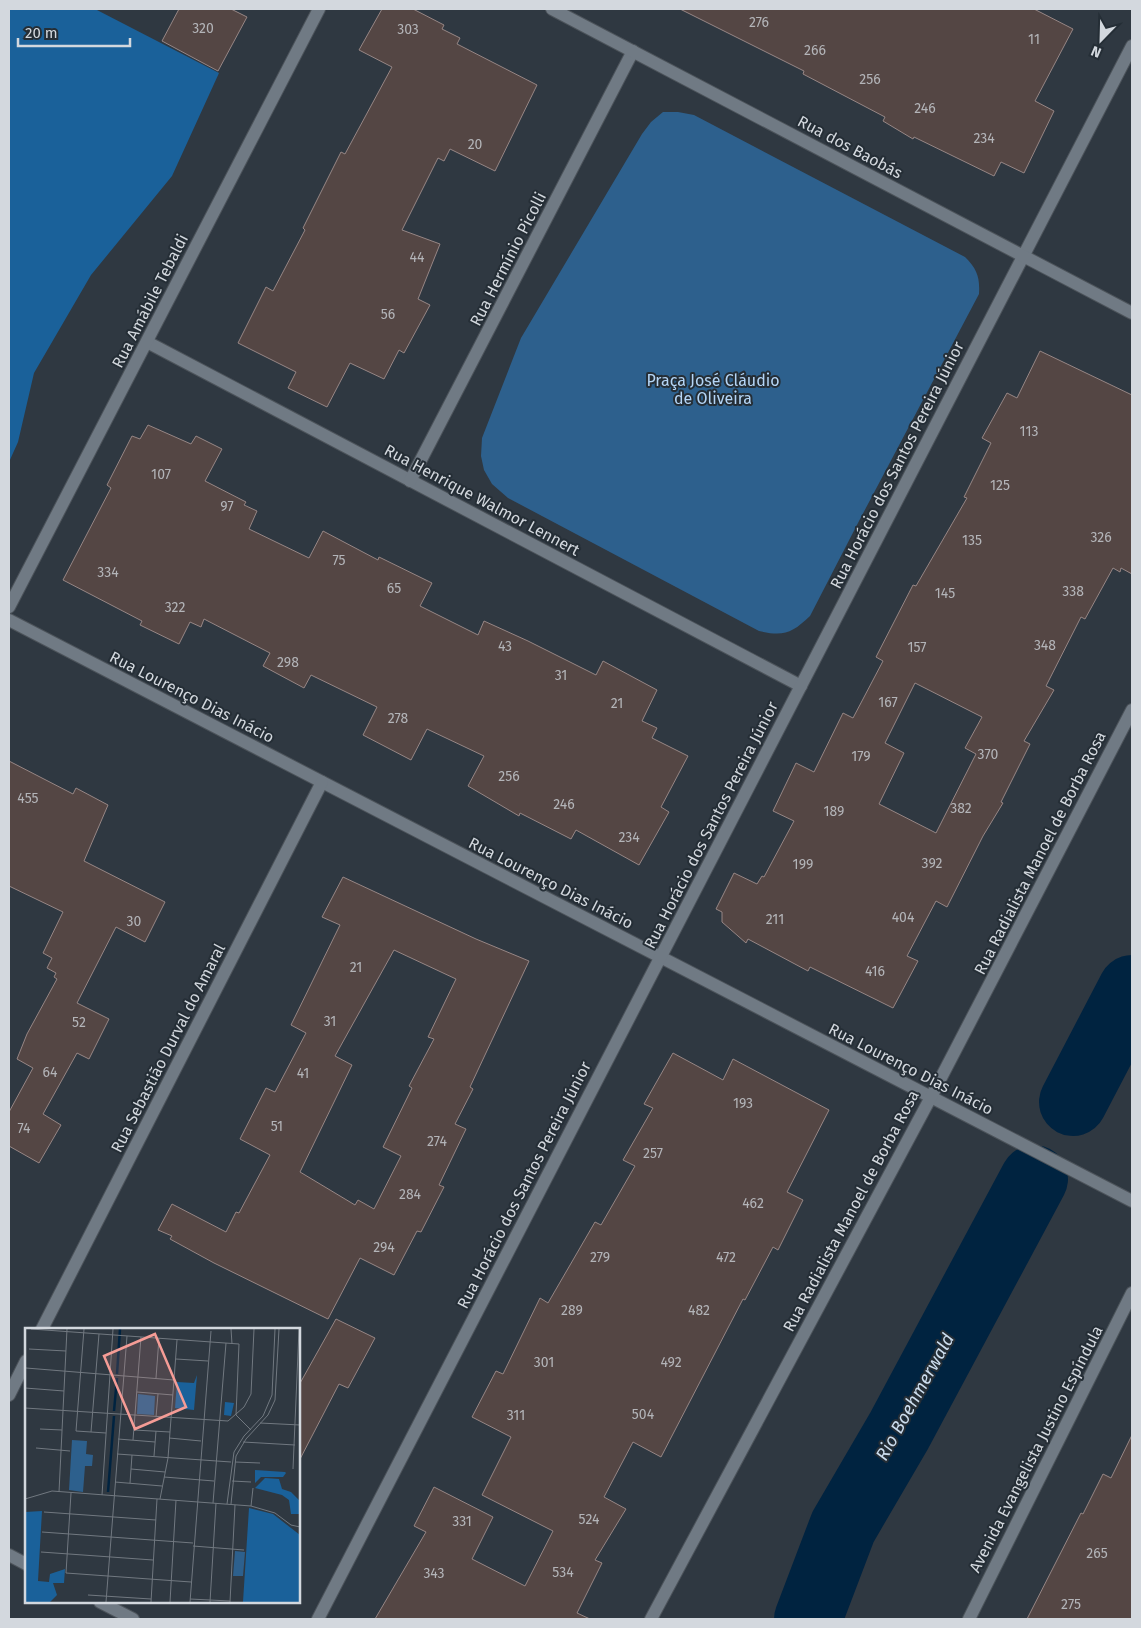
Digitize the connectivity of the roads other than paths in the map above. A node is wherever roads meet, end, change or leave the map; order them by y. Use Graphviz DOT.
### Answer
graph roads {
  1 [pos="319,9"];
  2 [pos="552,9"];
  3 [pos="1132,46"];
  4 [pos="634,52"];
  5 [pos="1023,256"];
  6 [pos="1132,313"];
  7 [pos="147,342"];
  8 [pos="410,481"];
  9 [pos="9,607"];
  10 [pos="9,620"];
  11 [pos="801,686"];
  12 [pos="1132,710"];
  13 [pos="322,782"];
  14 [pos="660,958"];
  15 [pos="931,1097"];
  16 [pos="1132,1201"];
  17 [pos="1132,1293"];
  18 [pos="43,1328"];
  19 [pos="25,1363"];
  20 [pos="9,1395"];
  21 [pos="9,1555"];
  22 [pos="25,1563"];
  23 [pos="102,1603"];
  24 [pos="133,1619"];
  25 [pos="318,1619"];
  26 [pos="651,1619"];
  27 [pos="969,1619"];
  1 -- 7 [label="street, Rua Amábile Tebaldi"];
  2 -- 4 [label="street, Rua dos Baobás"];
  3 -- 5 [label="street, Rua Horácio dos Santos Pereira Júnior"];
  4 -- 5 [label="street, Rua dos Baobás"];
  4 -- 8 [label="street, Rua Hermínio Picolli"];
  5 -- 6 [label="street, Rua dos Baobás"];
  5 -- 11 [label="street, Rua Horácio dos Santos Pereira Júnior"];
  7 -- 8 [label="street, Rua Henrique Walmor Lennert"];
  7 -- 9 [label="street, Rua Amábile Tebaldi"];
  8 -- 11 [label="street, Rua Henrique Walmor Lennert"];
  10 -- 13 [label="street, Rua Lourenço Dias Inácio"];
  11 -- 14 [label="street, Rua Horácio dos Santos Pereira Júnior"];
  12 -- 15 [label="street, Rua Radialista Manoel de Borba Rosa"];
  13 -- 14 [label="street, Rua Lourenço Dias Inácio"];
  13 -- 18 [label="street, Rua Sebastião Durval do Amaral"];
  14 -- 15 [label="street, Rua Lourenço Dias Inácio"];
  14 -- 25 [label="street, Rua Horácio dos Santos Pereira Júnior"];
  15 -- 16 [label="street, Rua Lourenço Dias Inácio"];
  15 -- 26 [label="street, Rua Radialista Manoel de Borba Rosa"];
  17 -- 27 [label="street, Avenida Evangelista Justino Espíndula"];
  19 -- 20 [label="street"];
  21 -- 22 [label="street"];
  23 -- 24 [label="street"];
}
